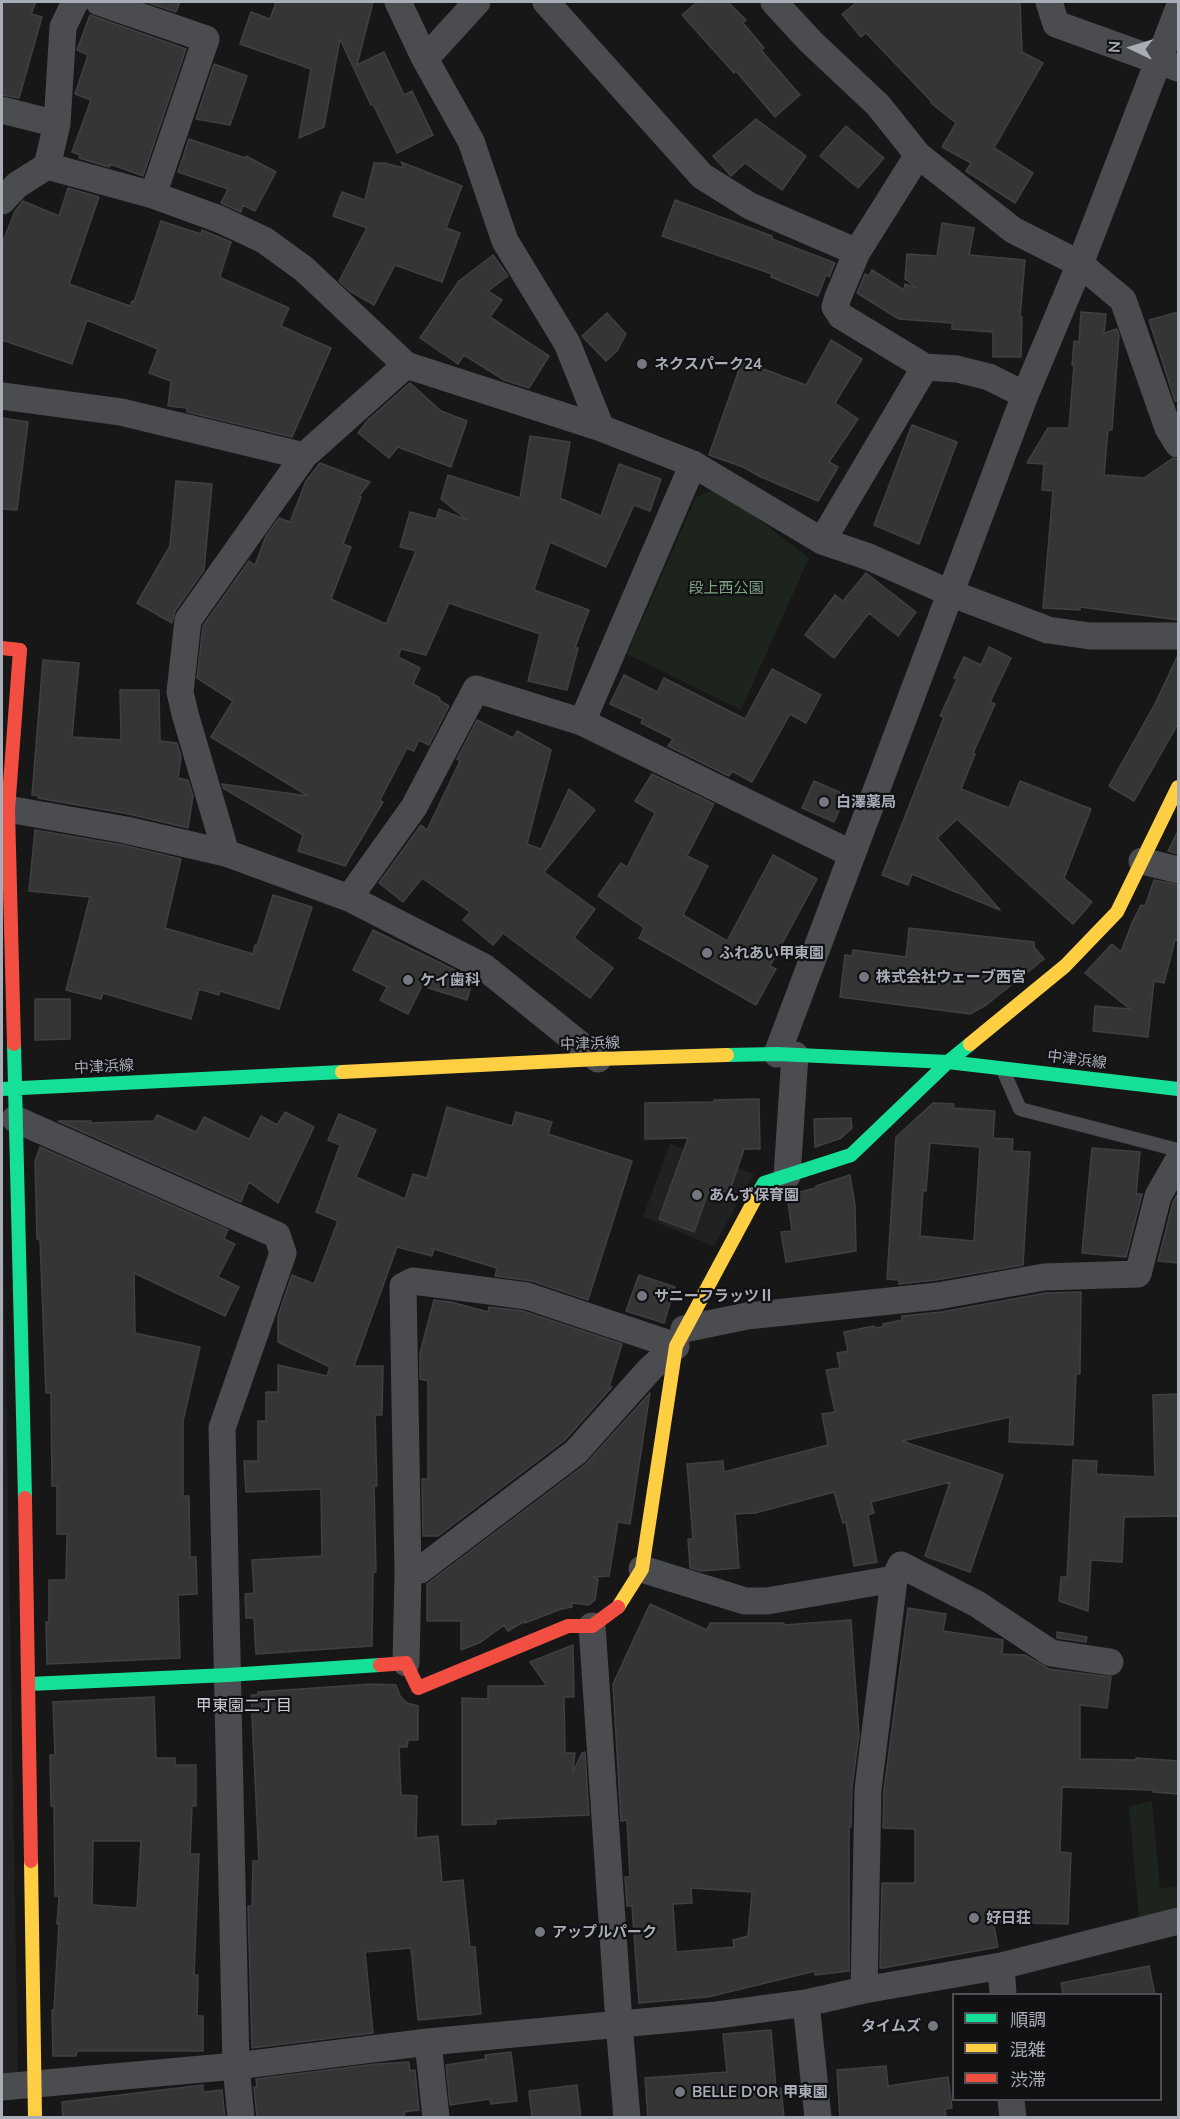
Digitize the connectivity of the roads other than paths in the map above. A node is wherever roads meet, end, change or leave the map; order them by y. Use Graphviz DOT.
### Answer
graph roads {
  1 [pos="75,2"];
  2 [pos="99,2"];
  3 [pos="398,2"];
  4 [pos="477,2"];
  5 [pos="546,2"];
  6 [pos="774,2"];
  7 [pos="1049,2"];
  8 [pos="1179,10"];
  9 [pos="425,59"];
  10 [pos="1169,64"];
  11 [pos="2,110"];
  12 [pos="57,124"];
  13 [pos="918,155"];
  14 [pos="47,166"];
  15 [pos="153,195"];
  16 [pos="2,201"];
  17 [pos="857,252"];
  18 [pos="1080,264"];
  19 [pos="406,365"];
  20 [pos="925,367"];
  21 [pos="1025,395"];
  22 [pos="2,396"];
  23 [pos="601,428"];
  24 [pos="1179,444"];
  25 [pos="304,456"];
  26 [pos="693,464"];
  27 [pos="822,541"];
  28 [pos="950,593"];
  29 [pos="1179,636"];
  30 [pos="2,648"];
  31 [pos="582,722"];
  32 [pos="1179,787"];
  33 [pos="4,809"];
  34 [pos="226,853"];
  35 [pos="852,854"];
  36 [pos="1142,861"];
  37 [pos="1179,870"];
  38 [pos="349,898"];
  39 [pos="786,1055"];
  40 [pos="598,1059"];
  41 [pos="948,1062"];
  42 [pos="1003,1068"];
  43 [pos="9,1088"];
  44 [pos="1179,1089"];
  45 [pos="15,1119"];
  46 [pos="1179,1150"];
  47 [pos="1179,1161"];
  48 [pos="787,1176"];
  49 [pos="680,1337"];
  50 [pos="642,1569"];
  51 [pos="408,1573"];
  52 [pos="894,1579"];
  53 [pos="592,1626"];
  54 [pos="1110,1662"];
  55 [pos="406,1663"];
  56 [pos="228,1675"];
  57 [pos="29,1684"];
  58 [pos="1179,1921"];
  59 [pos="1001,1966"];
  60 [pos="864,1990"];
  61 [pos="1003,1993"];
  62 [pos="806,2003"];
  63 [pos="619,2023"];
  64 [pos="428,2042"];
  65 [pos="237,2066"];
  66 [pos="34,2084"];
  67 [pos="2,2087"];
  68 [pos="1011,2101"];
  69 [pos="34,2118"];
  70 [pos="241,2118"];
  71 [pos="436,2118"];
  72 [pos="627,2118"];
  73 [pos="818,2118"];
  74 [pos="1013,2118"];
  1 -- 12 [label="street"];
  2 -- 15 [label="street"];
  3 -- 9 [label="street"];
  4 -- 9 [label="street"];
  5 -- 17 [label="street"];
  6 -- 13 [label="street"];
  7 -- 10 [label="street"];
  8 -- 10 [label="street"];
  9 -- 23 [label="street"];
  10 -- 18 [label="street"];
  11 -- 12 [label="street"];
  12 -- 14 [label="street"];
  13 -- 17 [label="street"];
  13 -- 18 [label="street"];
  14 -- 15 [label="street"];
  14 -- 16 [label="street"];
  15 -- 19 [label="street"];
  17 -- 20 [label="street"];
  18 -- 21 [label="street"];
  18 -- 24 [label="street"];
  19 -- 23 [label="street"];
  19 -- 25 [label="street"];
  20 -- 21 [label="street"];
  20 -- 27 [label="street"];
  21 -- 28 [label="street"];
  22 -- 25 [label="street"];
  23 -- 26 [label="street"];
  25 -- 34 [label="street"];
  26 -- 27 [label="street"];
  26 -- 31 [label="street"];
  27 -- 28 [label="street"];
  28 -- 29 [label="street"];
  28 -- 35 [label="street"];
  30 -- 33 [label="street"];
  31 -- 35 [label="street"];
  31 -- 38 [label="street"];
  32 -- 36 [label="street"];
  33 -- 34 [label="street"];
  33 -- 43 [label="street"];
  34 -- 38 [label="street"];
  35 -- 39 [label="street"];
  36 -- 37 [label="street"];
  36 -- 41 [label="street"];
  38 -- 40 [label="street"];
  39 -- 40 [label="street, 中津浜線"];
  39 -- 41 [label="street, 中津浜線"];
  39 -- 48 [label="street"];
  40 -- 43 [label="street, 中津浜線"];
  41 -- 42 [label="street, 中津浜線"];
  41 -- 48 [label="street"];
  42 -- 44 [label="street, 中津浜線"];
  42 -- 46 [label="lane"];
  43 -- 45 [label="street"];
  45 -- 56 [label="street"];
  45 -- 57 [label="street"];
  47 -- 49 [label="street"];
  48 -- 49 [label="street"];
  49 -- 50 [label="street"];
  49 -- 51 [label="street"];
  49 -- 51 [label="street"];
  50 -- 52 [label="street"];
  50 -- 53 [label="street"];
  51 -- 55 [label="street"];
  52 -- 54 [label="street"];
  52 -- 60 [label="street"];
  53 -- 55 [label="street"];
  53 -- 63 [label="street"];
  55 -- 56 [label="street"];
  56 -- 57 [label="street"];
  56 -- 65 [label="street"];
  57 -- 66 [label="street"];
  58 -- 59 [label="street"];
  59 -- 60 [label="street"];
  59 -- 61 [label="street"];
  60 -- 62 [label="street"];
  62 -- 63 [label="street"];
  62 -- 73 [label="street"];
  63 -- 64 [label="street"];
  63 -- 72 [label="street"];
  64 -- 65 [label="street"];
  64 -- 71 [label="street"];
  65 -- 66 [label="street"];
  65 -- 70 [label="street"];
  66 -- 67 [label="street"];
  66 -- 69 [label="street"];
  68 -- 74 [label="street"];
}
